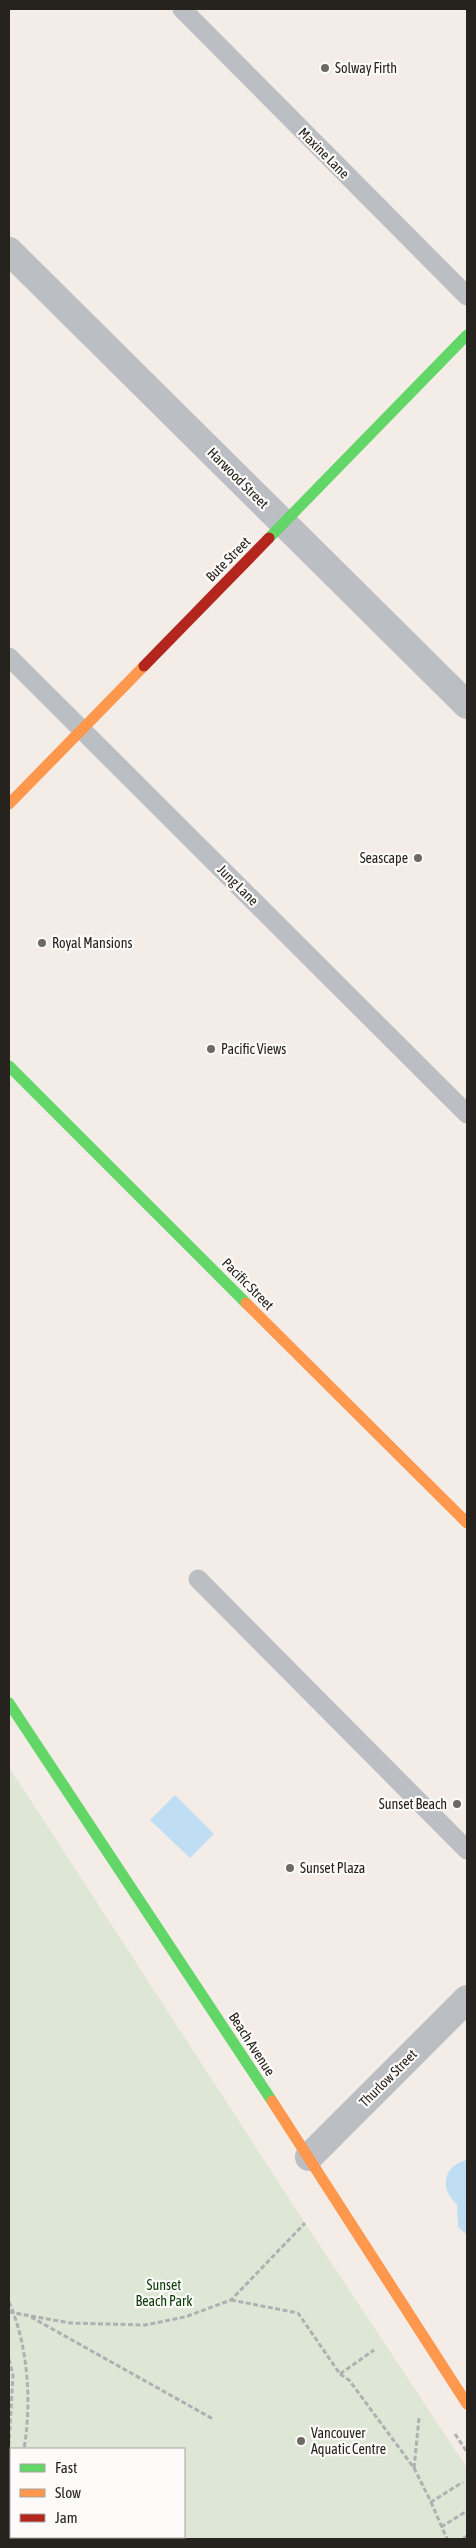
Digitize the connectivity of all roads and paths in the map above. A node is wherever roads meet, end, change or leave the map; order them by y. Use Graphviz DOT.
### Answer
graph roads {
  1 [pos="182,9"];
  2 [pos="9,251"];
  3 [pos="467,296"];
  4 [pos="467,335"];
  5 [pos="284,523"];
  6 [pos="9,657"];
  7 [pos="467,706"];
  8 [pos="82,729"];
  9 [pos="9,804"];
  10 [pos="9,1066"];
  11 [pos="467,1114"];
  12 [pos="467,1523"];
  13 [pos="198,1579"];
  14 [pos="9,1703"];
  15 [pos="467,1850"];
  16 [pos="467,1999"];
  17 [pos="309,2157"];
  18 [pos="305,2223"];
  19 [pos="231,2300"];
  20 [pos="9,2302"];
  21 [pos="9,2312"];
  22 [pos="14,2314"];
  23 [pos="29,2316"];
  24 [pos="374,2350"];
  25 [pos="9,2359"];
  26 [pos="340,2374"];
  27 [pos="467,2404"];
  28 [pos="419,2418"];
  29 [pos="213,2419"];
  30 [pos="9,2445"];
  31 [pos="24,2448"];
  32 [pos="414,2468"];
  33 [pos="463,2482"];
  34 [pos="431,2502"];
  35 [pos="467,2511"];
  36 [pos="441,2527"];
  37 [pos="467,2536"];
  38 [pos="447,2539"];
  39 [pos="463,2539"];
  1 -- 3 [label="lane, Maxine Lane"];
  2 -- 5 [label="street, Harwood Street"];
  4 -- 5 [label="street, Bute Street"];
  5 -- 7 [label="street, Harwood Street"];
  5 -- 8 [label="street, Bute Street"];
  6 -- 8 [label="lane, Jung Lane"];
  8 -- 9 [label="street, Bute Street"];
  8 -- 11 [label="lane, Jung Lane"];
  10 -- 12 [label="street, Pacific Street"];
  13 -- 15 [label="lane"];
  14 -- 17 [label="street, Beach Avenue"];
  16 -- 17 [label="street, Thurlow Street"];
  17 -- 27 [label="street, Beach Avenue"];
  18 -- 19 [label="path"];
  19 -- 23 [label="path"];
  19 -- 26 [label="path"];
  20 -- 22 [label="path"];
  21 -- 22 [label="path"];
  22 -- 23 [label="path"];
  22 -- 31 [label="path"];
  23 -- 29 [label="path"];
  24 -- 26 [label="path"];
  25 -- 30 [label="path"];
  26 -- 32 [label="path"];
  28 -- 32 [label="path"];
  32 -- 34 [label="path"];
  33 -- 34 [label="path"];
  34 -- 36 [label="path"];
  35 -- 36 [label="path"];
  36 -- 38 [label="path"];
  37 -- 39 [label="path"];
}
